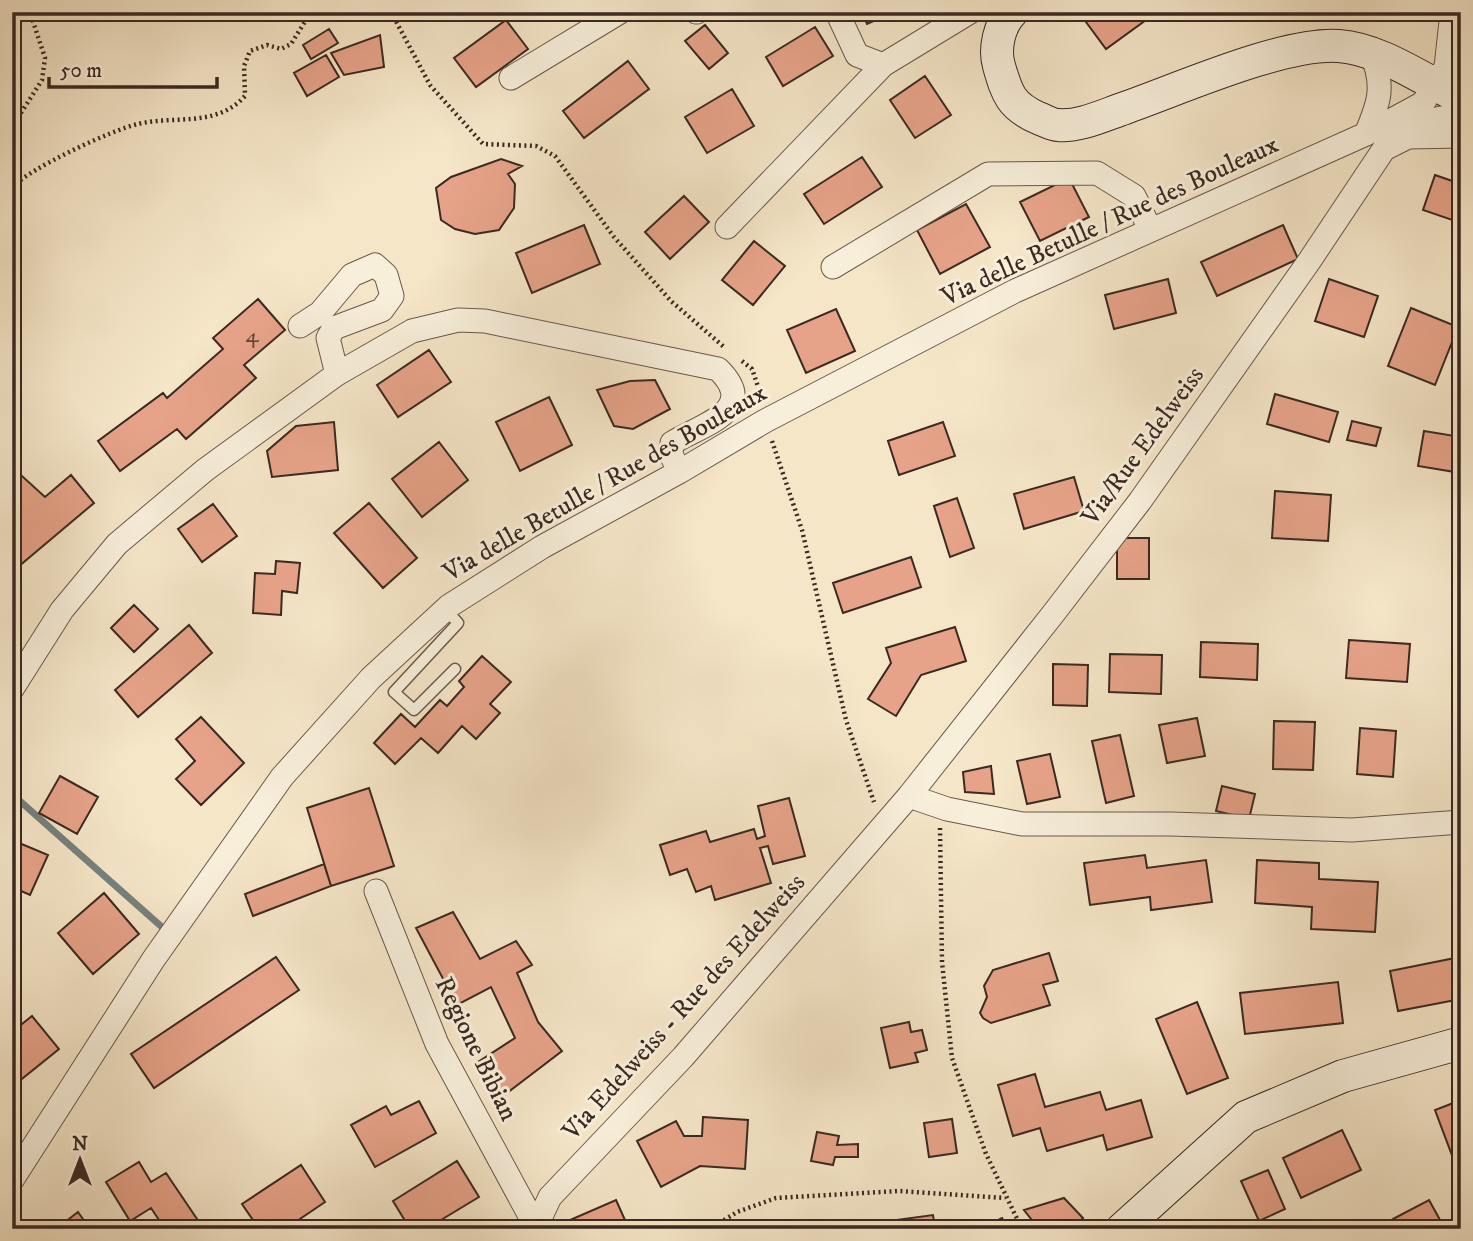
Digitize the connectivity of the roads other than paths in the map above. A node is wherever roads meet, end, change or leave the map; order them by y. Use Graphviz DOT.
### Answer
graph roads {
  1 [pos="620,12"];
  2 [pos="837,12"];
  3 [pos="970,12"];
  4 [pos="1012,12"];
  5 [pos="1451,12"];
  6 [pos="1372,55"];
  7 [pos="883,65"];
  8 [pos="511,78"];
  9 [pos="1448,92"];
  10 [pos="1461,114"];
  11 [pos="1366,134"];
  12 [pos="1461,136"];
  13 [pos="727,227"];
  14 [pos="1150,229"];
  15 [pos="833,267"];
  16 [pos="300,326"];
  17 [pos="337,374"];
  18 [pos="679,472"];
  19 [pos="445,609"];
  20 [pos="455,670"];
  21 [pos="12,689"];
  22 [pos="909,796"];
  23 [pos="1461,822"];
  24 [pos="882,826"];
  25 [pos="376,891"];
  26 [pos="1461,1043"];
  27 [pos="12,1180"];
  28 [pos="535,1228"];
  29 [pos="1125,1228"];
  1 -- 8 [label="street"];
  2 -- 7 [label="street"];
  3 -- 7 [label="street"];
  4 -- 6 [label="main road"];
  5 -- 9 [label="street"];
  6 -- 9 [label="main road"];
  6 -- 11 [label="street"];
  7 -- 13 [label="street"];
  9 -- 11 [label="street"];
  10 -- 11 [label="street"];
  11 -- 14 [label="street, Via delle Betulle / Rue des Bouleaux"];
  12 -- 22 [label="street, Via/Rue Edelweiss"];
  14 -- 15 [label="street"];
  14 -- 18 [label="street, Via delle Betulle / Rue des Bouleaux"];
  16 -- 17 [label="street"];
  17 -- 18 [label="street"];
  17 -- 21 [label="street"];
  18 -- 19 [label="street, Via delle Betulle / Rue des Bouleaux"];
  19 -- 20 [label="lane"];
  19 -- 27 [label="street, Via delle Betulle / Rue des Bouleaux"];
  22 -- 23 [label="street"];
  22 -- 24 [label="street, Via/Rue Edelweiss"];
  24 -- 28 [label="street, Via Edelweiss - Rue des Edelweiss"];
  25 -- 28 [label="street, Regione Bibian"];
  26 -- 29 [label="main road"];
}
